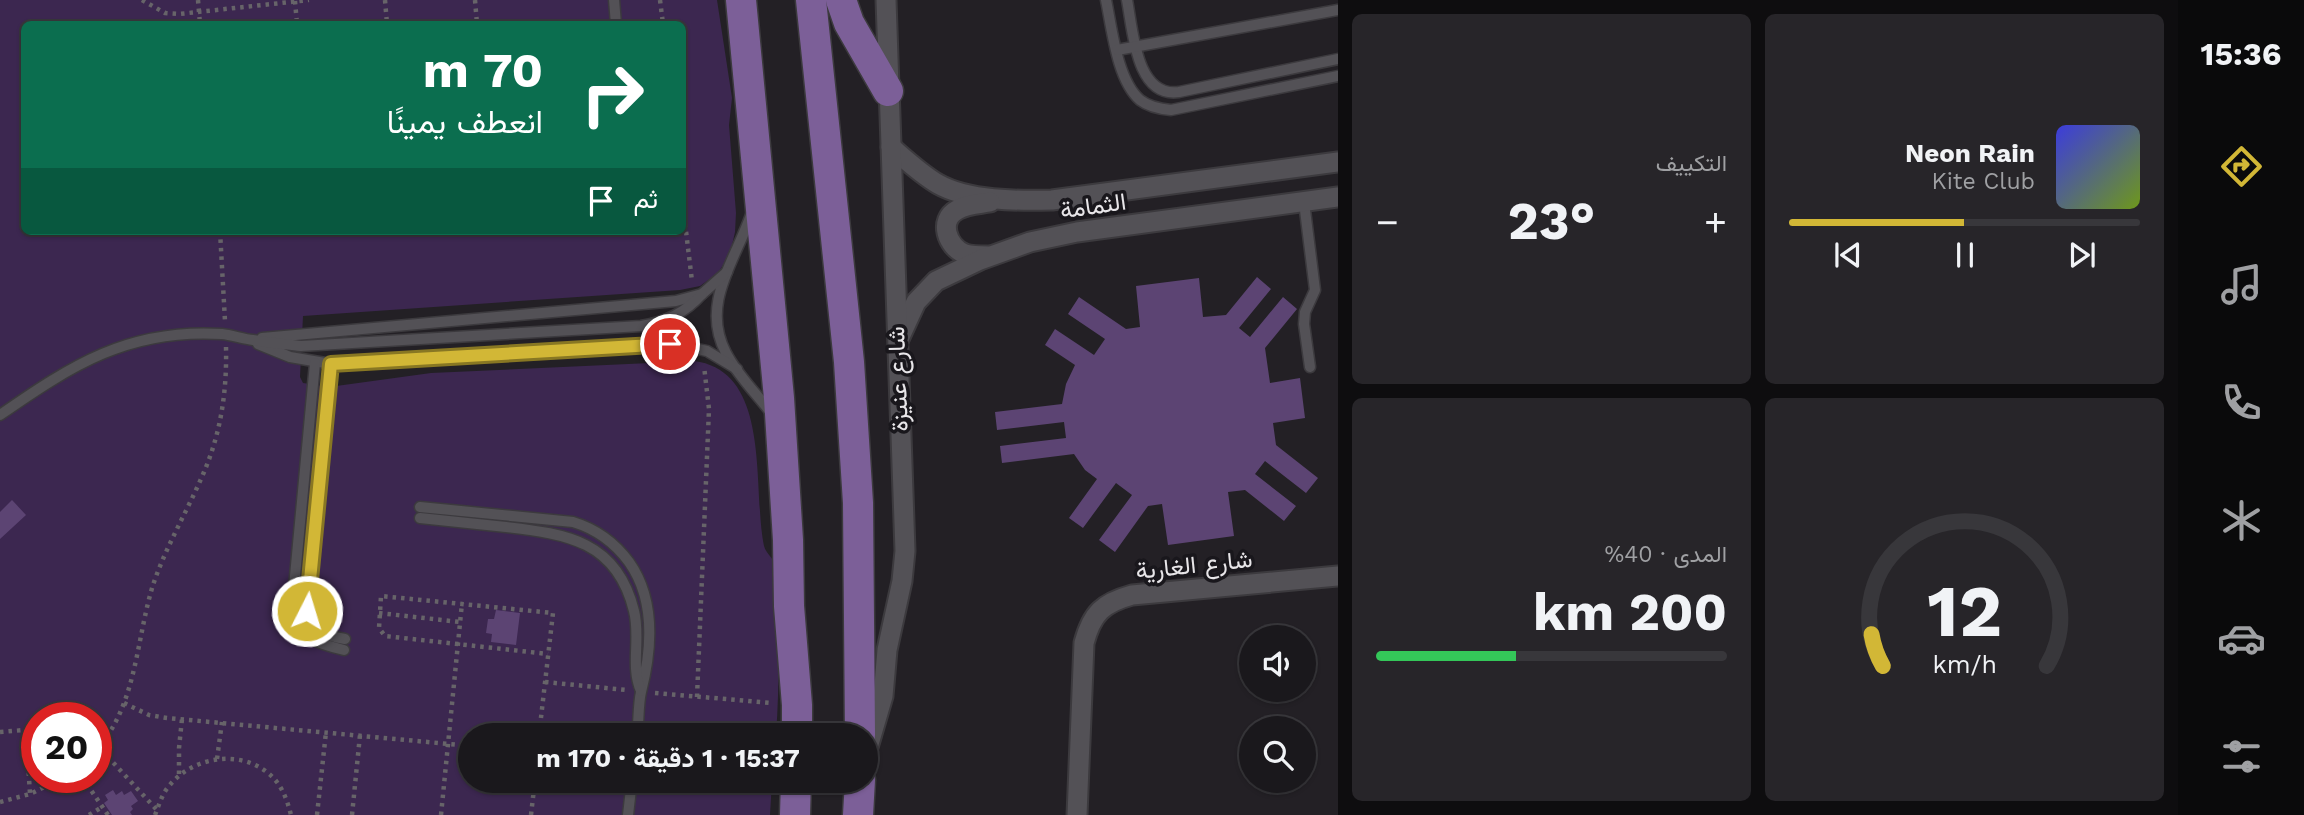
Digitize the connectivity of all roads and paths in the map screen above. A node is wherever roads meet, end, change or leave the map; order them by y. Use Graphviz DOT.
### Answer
graph roads {
  1 [pos="142,0"];
  2 [pos="198,0"];
  3 [pos="309,0"];
  4 [pos="384,0"];
  5 [pos="475,0"];
  6 [pos="614,0"];
  7 [pos="660,0"];
  8 [pos="741,0"];
  9 [pos="811,0"];
  10 [pos="841,0"];
  11 [pos="886,0"];
  12 [pos="1106,0"];
  13 [pos="1127,0"];
  14 [pos="295,1"];
  15 [pos="1338,10"];
  16 [pos="199,12"];
  17 [pos="200,21"];
  18 [pos="297,21"];
  19 [pos="387,21"];
  20 [pos="477,21"];
  21 [pos="616,21"];
  22 [pos="663,21"];
  23 [pos="1137,48"];
  24 [pos="1116,50"];
  25 [pos="1338,59"];
  26 [pos="1338,76"];
  27 [pos="888,91"];
  28 [pos="891,147"];
  29 [pos="1338,162"];
  30 [pos="758,195"];
  31 [pos="1338,197"];
  32 [pos="1012,200"];
  33 [pos="1304,202"];
  34 [pos="686,222"];
  35 [pos="220,235"];
  36 [pos="990,256"];
  37 [pos="727,272"];
  38 [pos="698,296"];
  39 [pos="225,334"];
  40 [pos="251,340"];
  41 [pos="897,343"];
  42 [pos="701,349"];
  43 [pos="315,363"];
  44 [pos="331,364"];
  45 [pos="1310,367"];
  46 [pos="737,369"];
  47 [pos="0,415"];
  48 [pos="781,426"];
  49 [pos="1338,576"];
  50 [pos="462,604"];
  51 [pos="379,613"];
  52 [pos="460,622"];
  53 [pos="345,639"];
  54 [pos="458,644"];
  55 [pos="344,650"];
  56 [pos="548,654"];
  57 [pos="545,682"];
  58 [pos="641,691"];
  59 [pos="697,697"];
  60 [pos="124,703"];
  61 [pos="797,705"];
  62 [pos="182,719"];
  63 [pos="222,722"];
  64 [pos="112,723"];
  65 [pos="540,723"];
  66 [pos="638,723"];
  67 [pos="797,723"];
  68 [pos="860,723"];
  69 [pos="875,723"];
  70 [pos="21,730"];
  71 [pos="0,732"];
  72 [pos="326,732"];
  73 [pos="360,735"];
  74 [pos="448,744"];
  75 [pos="458,745"];
  76 [pos="217,759"];
  77 [pos="112,764"];
  78 [pos="179,775"];
  79 [pos="93,793"];
  80 [pos="534,793"];
  81 [pos="631,793"];
  82 [pos="859,793"];
  83 [pos="30,794"];
  84 [pos="0,802"];
  85 [pos="102,807"];
  86 [pos="156,812"];
  87 [pos="89,815"];
  88 [pos="108,815"];
  89 [pos="291,815"];
  90 [pos="317,815"];
  91 [pos="352,815"];
  92 [pos="441,815"];
  93 [pos="531,815"];
  94 [pos="628,815"];
  95 [pos="858,815"];
  96 [pos="1077,815"];
  1 -- 16 [label="path"];
  2 -- 16 [label="path"];
  3 -- 14 [label="path"];
  4 -- 19 [label="path"];
  5 -- 20 [label="path"];
  6 -- 21 [label="lane"];
  7 -- 22 [label="path"];
  8 -- 30 [label="main road"];
  9 -- 68 [label="main road, شارع عنيزة"];
  10 -- 27 [label="main road"];
  11 -- 27 [label="street, شارع عنيزة"];
  12 -- 24 [label="lane"];
  13 -- 23 [label="lane"];
  14 -- 16 [label="path"];
  14 -- 18 [label="path"];
  15 -- 23 [label="lane"];
  16 -- 17 [label="path"];
  23 -- 24 [label="lane"];
  23 -- 25 [label="lane"];
  24 -- 26 [label="lane"];
  27 -- 28 [label="street, شارع عنيزة"];
  28 -- 32 [label="street, الثمامة"];
  28 -- 41 [label="street, شارع عنيزة"];
  29 -- 32 [label="street, الثمامة"];
  30 -- 37 [label="lane"];
  30 -- 48 [label="main road"];
  31 -- 33 [label="street, الثمامة"];
  32 -- 36 [label="street"];
  33 -- 36 [label="street, الثمامة"];
  33 -- 45 [label="lane"];
  34 -- 38 [label="path"];
  35 -- 39 [label="path"];
  36 -- 41 [label="street, الثمامة"];
  37 -- 38 [label="lane"];
  37 -- 46 [label="lane"];
  38 -- 40 [label="lane"];
  38 -- 40 [label="lane"];
  39 -- 40 [label="lane"];
  39 -- 47 [label="lane"];
  39 -- 60 [label="path"];
  40 -- 43 [label="lane"];
  41 -- 69 [label="street, شارع عنيزة"];
  42 -- 44 [label="lane"];
  42 -- 46 [label="lane"];
  42 -- 59 [label="path"];
  43 -- 44 [label="lane"];
  43 -- 55 [label="lane"];
  44 -- 53 [label="lane"];
  46 -- 48 [label="lane"];
  48 -- 61 [label="main road"];
  49 -- 96 [label="street, شارع الغارية"];
  50 -- 51 [label="path"];
  50 -- 52 [label="path"];
  50 -- 56 [label="path"];
  51 -- 52 [label="path"];
  51 -- 54 [label="path"];
  52 -- 54 [label="path"];
  54 -- 56 [label="path"];
  54 -- 74 [label="path"];
  56 -- 57 [label="path"];
  57 -- 58 [label="path"];
  57 -- 65 [label="path"];
  58 -- 58 [label="lane"];
  58 -- 59 [label="path"];
  58 -- 66 [label="lane"];
  59 -- 61 [label="path"];
  60 -- 62 [label="path"];
  60 -- 64 [label="path"];
  61 -- 67 [label="main road"];
  62 -- 63 [label="path"];
  62 -- 78 [label="path"];
  63 -- 72 [label="path"];
  63 -- 76 [label="path"];
  70 -- 71 [label="path"];
  72 -- 73 [label="path"];
  72 -- 90 [label="path"];
  73 -- 74 [label="path"];
  73 -- 91 [label="path"];
  74 -- 75 [label="path"];
  74 -- 92 [label="path"];
  76 -- 78 [label="path"];
  76 -- 89 [label="path"];
  77 -- 86 [label="path"];
  78 -- 86 [label="path"];
  79 -- 85 [label="path"];
  80 -- 93 [label="path"];
  81 -- 94 [label="lane"];
  82 -- 95 [label="main road"];
  83 -- 84 [label="path"];
  85 -- 87 [label="path"];
  85 -- 88 [label="path"];
}
